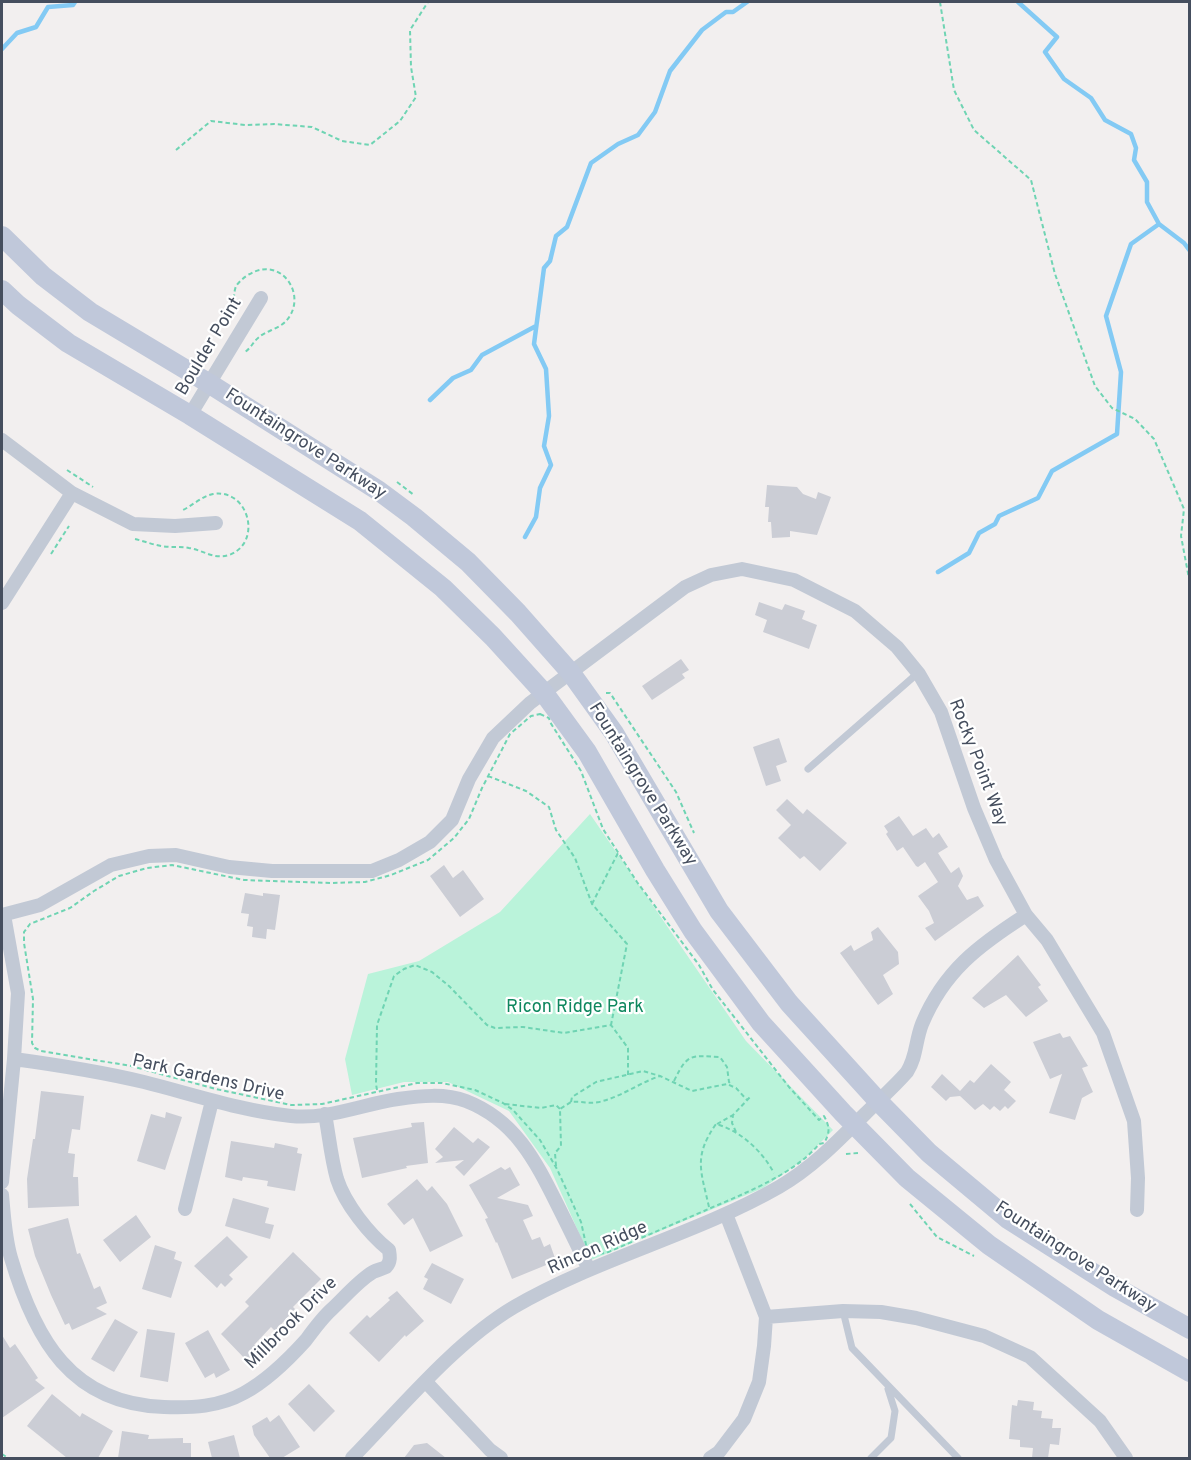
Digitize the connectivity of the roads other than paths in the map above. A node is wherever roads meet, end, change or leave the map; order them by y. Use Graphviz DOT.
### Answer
graph roads {
  1 [pos="2,236"];
  2 [pos="2,290"];
  3 [pos="261,297"];
  4 [pos="210,384"];
  5 [pos="190,415"];
  6 [pos="2,440"];
  7 [pos="72,493"];
  8 [pos="216,523"];
  9 [pos="2,603"];
  10 [pos="570,673"];
  11 [pos="918,673"];
  12 [pos="544,693"];
  13 [pos="808,769"];
  14 [pos="3,915"];
  15 [pos="1026,915"];
  16 [pos="14,1059"];
  17 [pos="212,1101"];
  18 [pos="878,1101"];
  19 [pos="325,1114"];
  20 [pos="854,1125"];
  21 [pos="2,1182"];
  22 [pos="2,1195"];
  23 [pos="185,1209"];
  24 [pos="1137,1210"];
  25 [pos="726,1214"];
  26 [pos="589,1270"];
  27 [pos="843,1311"];
  28 [pos="766,1317"];
  29 [pos="1190,1329"];
  30 [pos="1190,1372"];
  31 [pos="426,1382"];
  32 [pos="887,1386"];
  33 [pos="352,1458"];
  34 [pos="501,1458"];
  35 [pos="710,1458"];
  36 [pos="871,1458"];
  37 [pos="958,1458"];
  38 [pos="1126,1458"];
  1 -- 4 [label="main road, Fountaingrove Parkway"];
  2 -- 5 [label="main road, Fountaingrove Parkway"];
  3 -- 4 [label="street, Boulder Point"];
  4 -- 5 [label="street, Boulder Point"];
  4 -- 10 [label="main road, Fountaingrove Parkway"];
  5 -- 12 [label="main road, Fountaingrove Parkway"];
  6 -- 7 [label="street"];
  7 -- 8 [label="street"];
  7 -- 9 [label="street"];
  10 -- 11 [label="street, Rocky Point Way"];
  10 -- 12 [label="street, Rocky Point Way"];
  10 -- 18 [label="main road, Fountaingrove Parkway"];
  11 -- 13 [label="lane"];
  11 -- 15 [label="street, Rocky Point Way"];
  12 -- 14 [label="street, Rocky Point Way"];
  12 -- 20 [label="main road, Fountaingrove Parkway"];
  14 -- 16 [label="street"];
  15 -- 18 [label="street, Rincon Ridge"];
  15 -- 24 [label="street, Rocky Point Way"];
  16 -- 17 [label="street, Park Gardens Drive"];
  16 -- 21 [label="street"];
  17 -- 19 [label="street, Park Gardens Drive"];
  17 -- 23 [label="street"];
  18 -- 20 [label="street, Rincon Ridge"];
  18 -- 29 [label="main road, Fountaingrove Parkway"];
  19 -- 22 [label="street, Millbrook Drive"];
  19 -- 26 [label="street, Park Gardens Drive"];
  20 -- 25 [label="street, Rincon Ridge"];
  20 -- 30 [label="main road, Fountaingrove Parkway"];
  25 -- 26 [label="street, Rincon Ridge"];
  25 -- 28 [label="street"];
  26 -- 31 [label="street, Rincon Ridge"];
  27 -- 28 [label="street"];
  27 -- 32 [label="lane"];
  27 -- 38 [label="street"];
  28 -- 35 [label="street"];
  31 -- 33 [label="street, Rincon Ridge"];
  31 -- 34 [label="street"];
  32 -- 36 [label="lane"];
  32 -- 37 [label="lane"];
}
